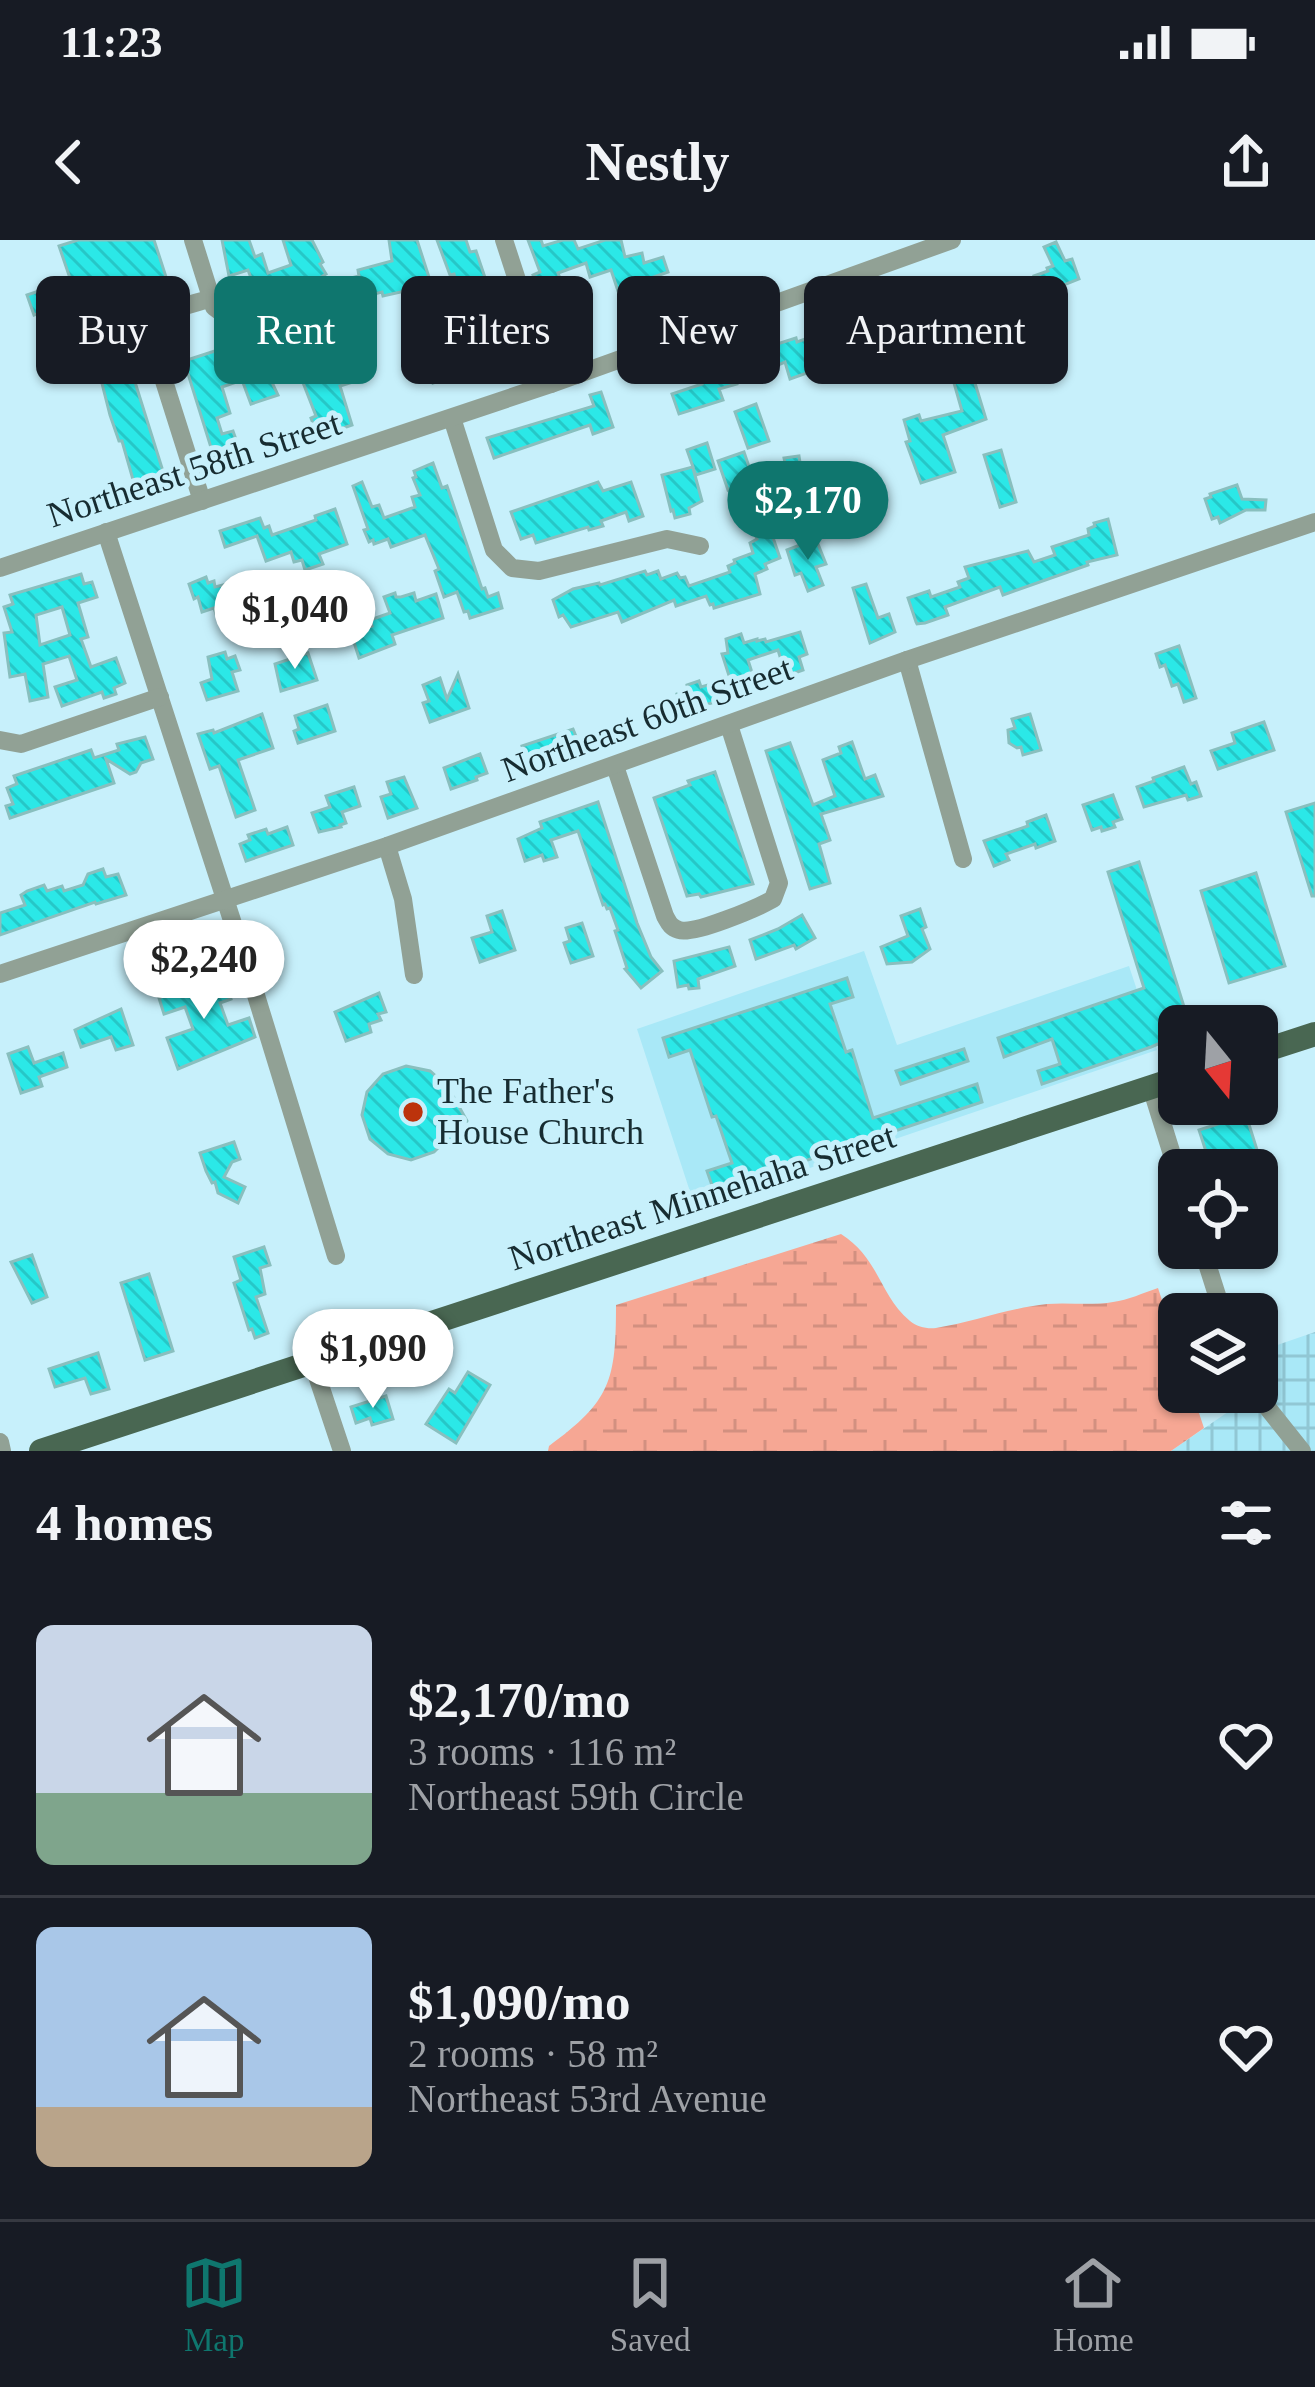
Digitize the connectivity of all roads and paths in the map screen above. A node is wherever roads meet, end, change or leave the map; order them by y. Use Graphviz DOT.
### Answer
graph roads {
  1 [pos="193,240"];
  2 [pos="504,240"];
  3 [pos="952,240"];
  4 [pos="516,276"];
  5 [pos="212,298"];
  6 [pos="214,307"];
  7 [pos="593,369"];
  8 [pos="550,384"];
  9 [pos="452,418"];
  10 [pos="202,500"];
  11 [pos="1315,522"];
  12 [pos="106,532"];
  13 [pos="700,546"];
  14 [pos="0,568"];
  15 [pos="908,660"];
  16 [pos="160,697"];
  17 [pos="729,725"];
  18 [pos="0,740"];
  19 [pos="615,766"];
  20 [pos="387,846"];
  21 [pos="962,859"];
  22 [pos="224,899"];
  23 [pos="0,974"];
  24 [pos="414,975"];
  25 [pos="1315,1034"];
  26 [pos="1278,1046"];
  27 [pos="1158,1085"];
  28 [pos="1151,1087"];
  29 [pos="1170,1149"];
  30 [pos="336,1256"];
  31 [pos="313,1364"];
  32 [pos="1272,1413"];
  33 [pos="0,1442"];
  34 [pos="2,1451"];
  35 [pos="41,1451"];
  36 [pos="343,1451"];
  37 [pos="1302,1451"];
  1 -- 5 [label="street"];
  2 -- 4 [label="street"];
  3 -- 7 [label="street, Northeast 58th Street"];
  5 -- 6 [label="street"];
  5 -- 10 [label="street"];
  8 -- 9 [label="street, Northeast 58th Street"];
  9 -- 10 [label="street, Northeast 58th Street"];
  9 -- 13 [label="street"];
  10 -- 12 [label="street, Northeast 58th Street"];
  11 -- 15 [label="street, Northeast 60th Street"];
  12 -- 14 [label="street, Northeast 58th Street"];
  12 -- 16 [label="street"];
  15 -- 17 [label="street, Northeast 60th Street"];
  15 -- 21 [label="street"];
  16 -- 18 [label="street"];
  16 -- 22 [label="street"];
  17 -- 19 [label="street, Northeast 60th Street"];
  17 -- 19 [label="street"];
  19 -- 20 [label="street, Northeast 60th Street"];
  20 -- 22 [label="street, Northeast 60th Street"];
  20 -- 24 [label="street"];
  22 -- 23 [label="street, Northeast 60th Street"];
  22 -- 30 [label="street"];
  25 -- 26 [label="main road"];
  27 -- 28 [label="main road, Northeast Minnehaha Street"];
  28 -- 29 [label="street"];
  28 -- 31 [label="main road, Northeast Minnehaha Street"];
  31 -- 35 [label="main road, Northeast Minnehaha Street"];
  31 -- 36 [label="street"];
  32 -- 37 [label="street"];
  33 -- 34 [label="street"];
}
